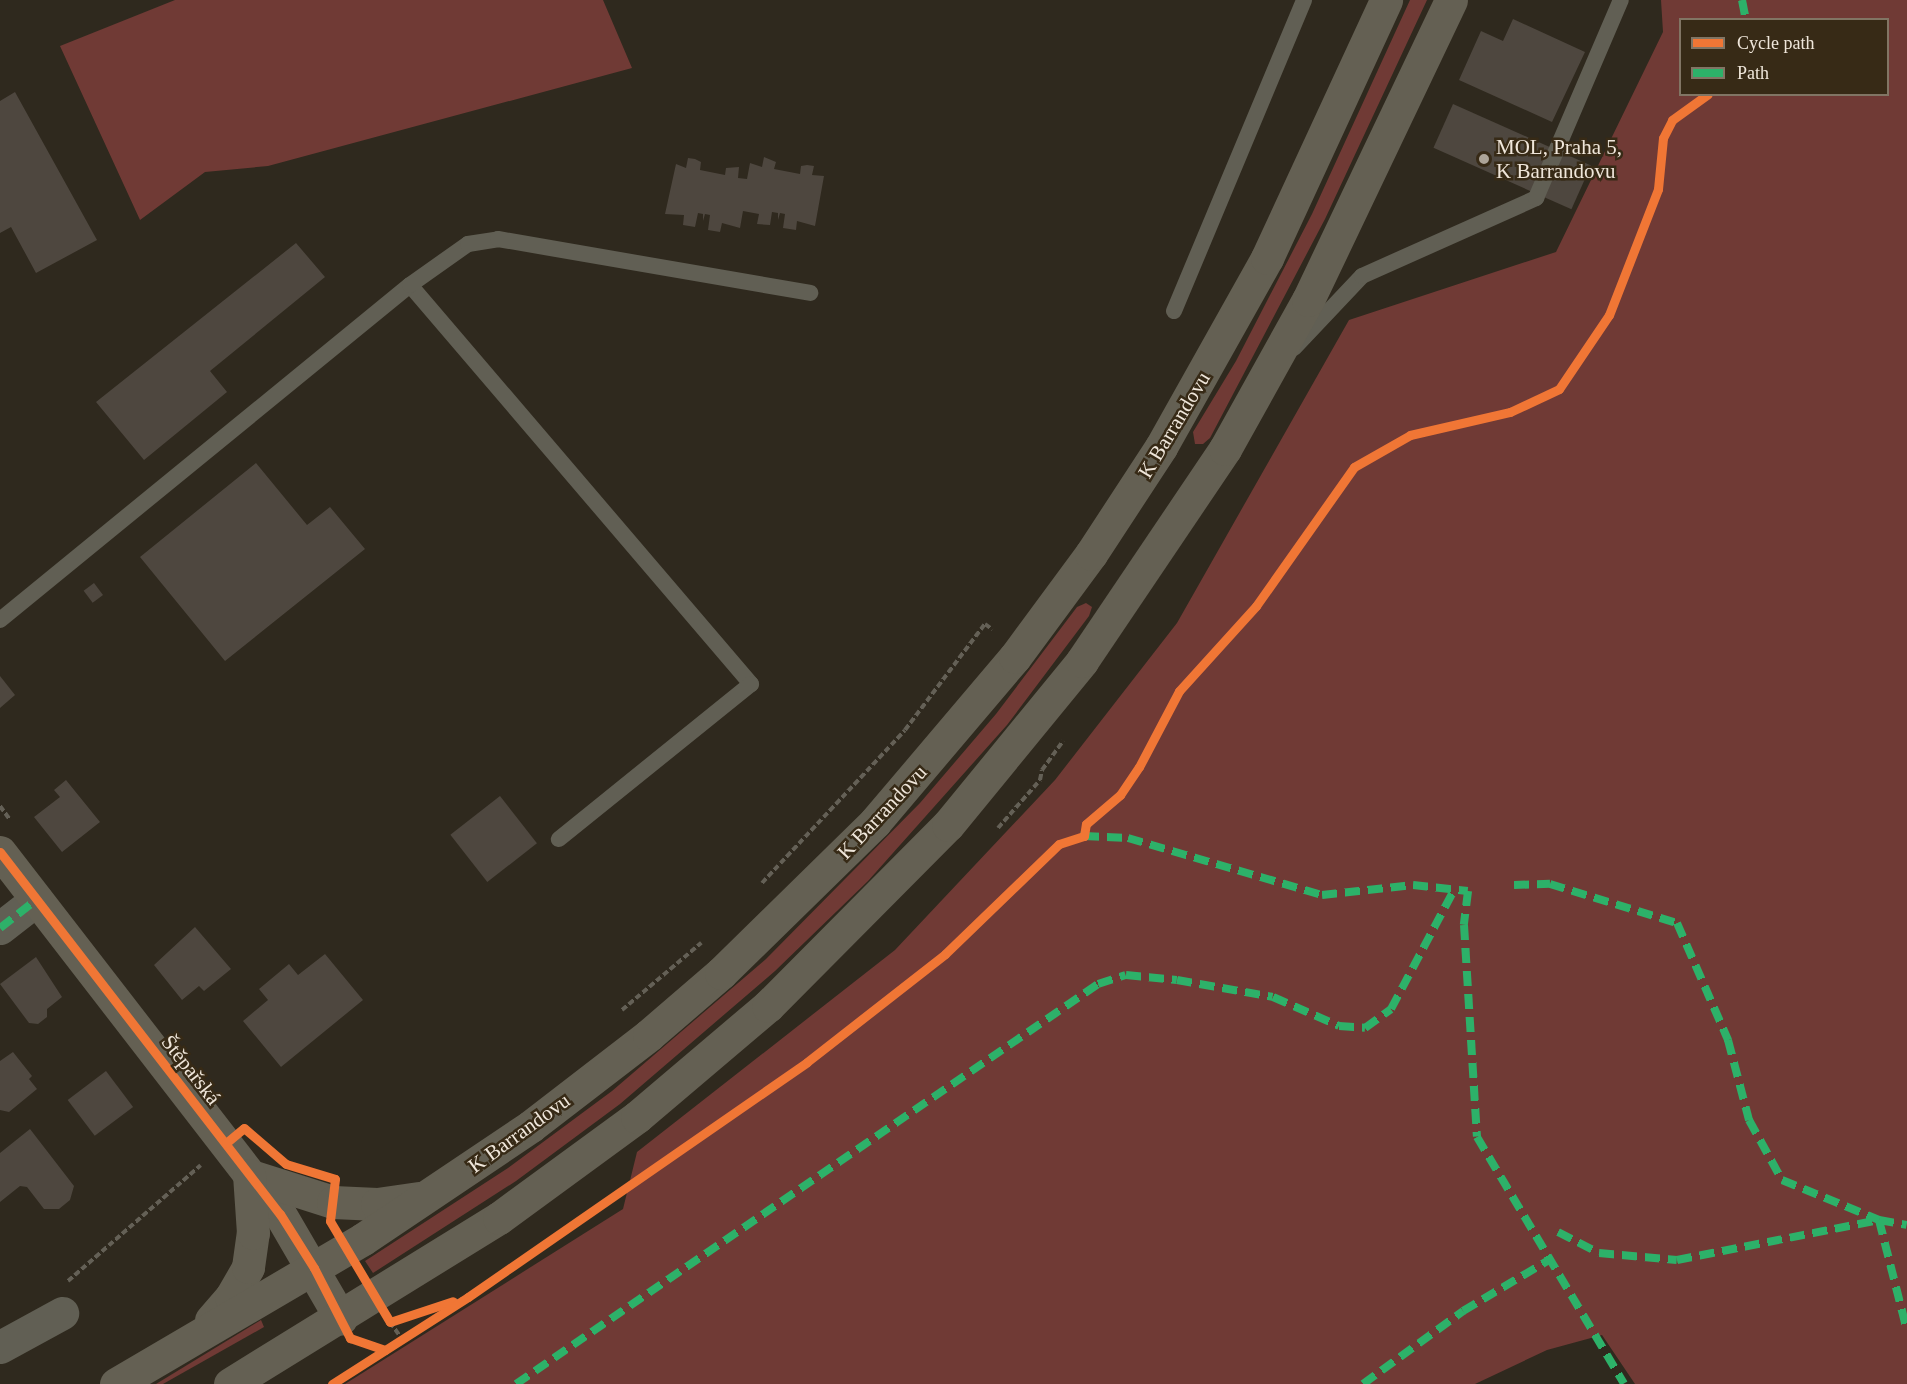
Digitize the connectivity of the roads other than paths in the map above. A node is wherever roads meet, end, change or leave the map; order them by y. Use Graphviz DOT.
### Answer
graph roads {
  1 [pos="1304,0"];
  2 [pos="1450,0"];
  3 [pos="1621,0"];
  4 [pos="1382,5"];
  5 [pos="410,285"];
  6 [pos="810,293"];
  7 [pos="1174,311"];
  8 [pos="1269,375"];
  9 [pos="0,620"];
  10 [pos="560,839"];
  11 [pos="0,852"];
  12 [pos="36,900"];
  13 [pos="0,928"];
  14 [pos="249,1175"];
  15 [pos="429,1197"];
  16 [pos="314,1268"];
  17 [pos="62,1313"];
  18 [pos="345,1328"];
  19 [pos="186,1343"];
  20 [pos="0,1347"];
  21 [pos="116,1384"];
  22 [pos="230,1384"];
  1 -- 7 [label="lane"];
  2 -- 8 [label="main road"];
  3 -- 8 [label="lane"];
  4 -- 15 [label="main road, K Barrandovu"];
  5 -- 6 [label="lane"];
  5 -- 9 [label="lane"];
  5 -- 10 [label="lane"];
  8 -- 18 [label="main road"];
  11 -- 12 [label="main road, Štěpařská"];
  12 -- 13 [label="street"];
  12 -- 14 [label="main road, Štěpařská"];
  14 -- 15 [label="main road"];
  14 -- 16 [label="main road, Štěpařská"];
  14 -- 19 [label="main road"];
  15 -- 16 [label="main road, K Barrandovu"];
  16 -- 18 [label="main road, Štěpařská"];
  16 -- 19 [label="main road, K Barrandovu"];
  17 -- 20 [label="street"];
  18 -- 22 [label="main road"];
  19 -- 21 [label="main road, K Barrandovu"];
}
